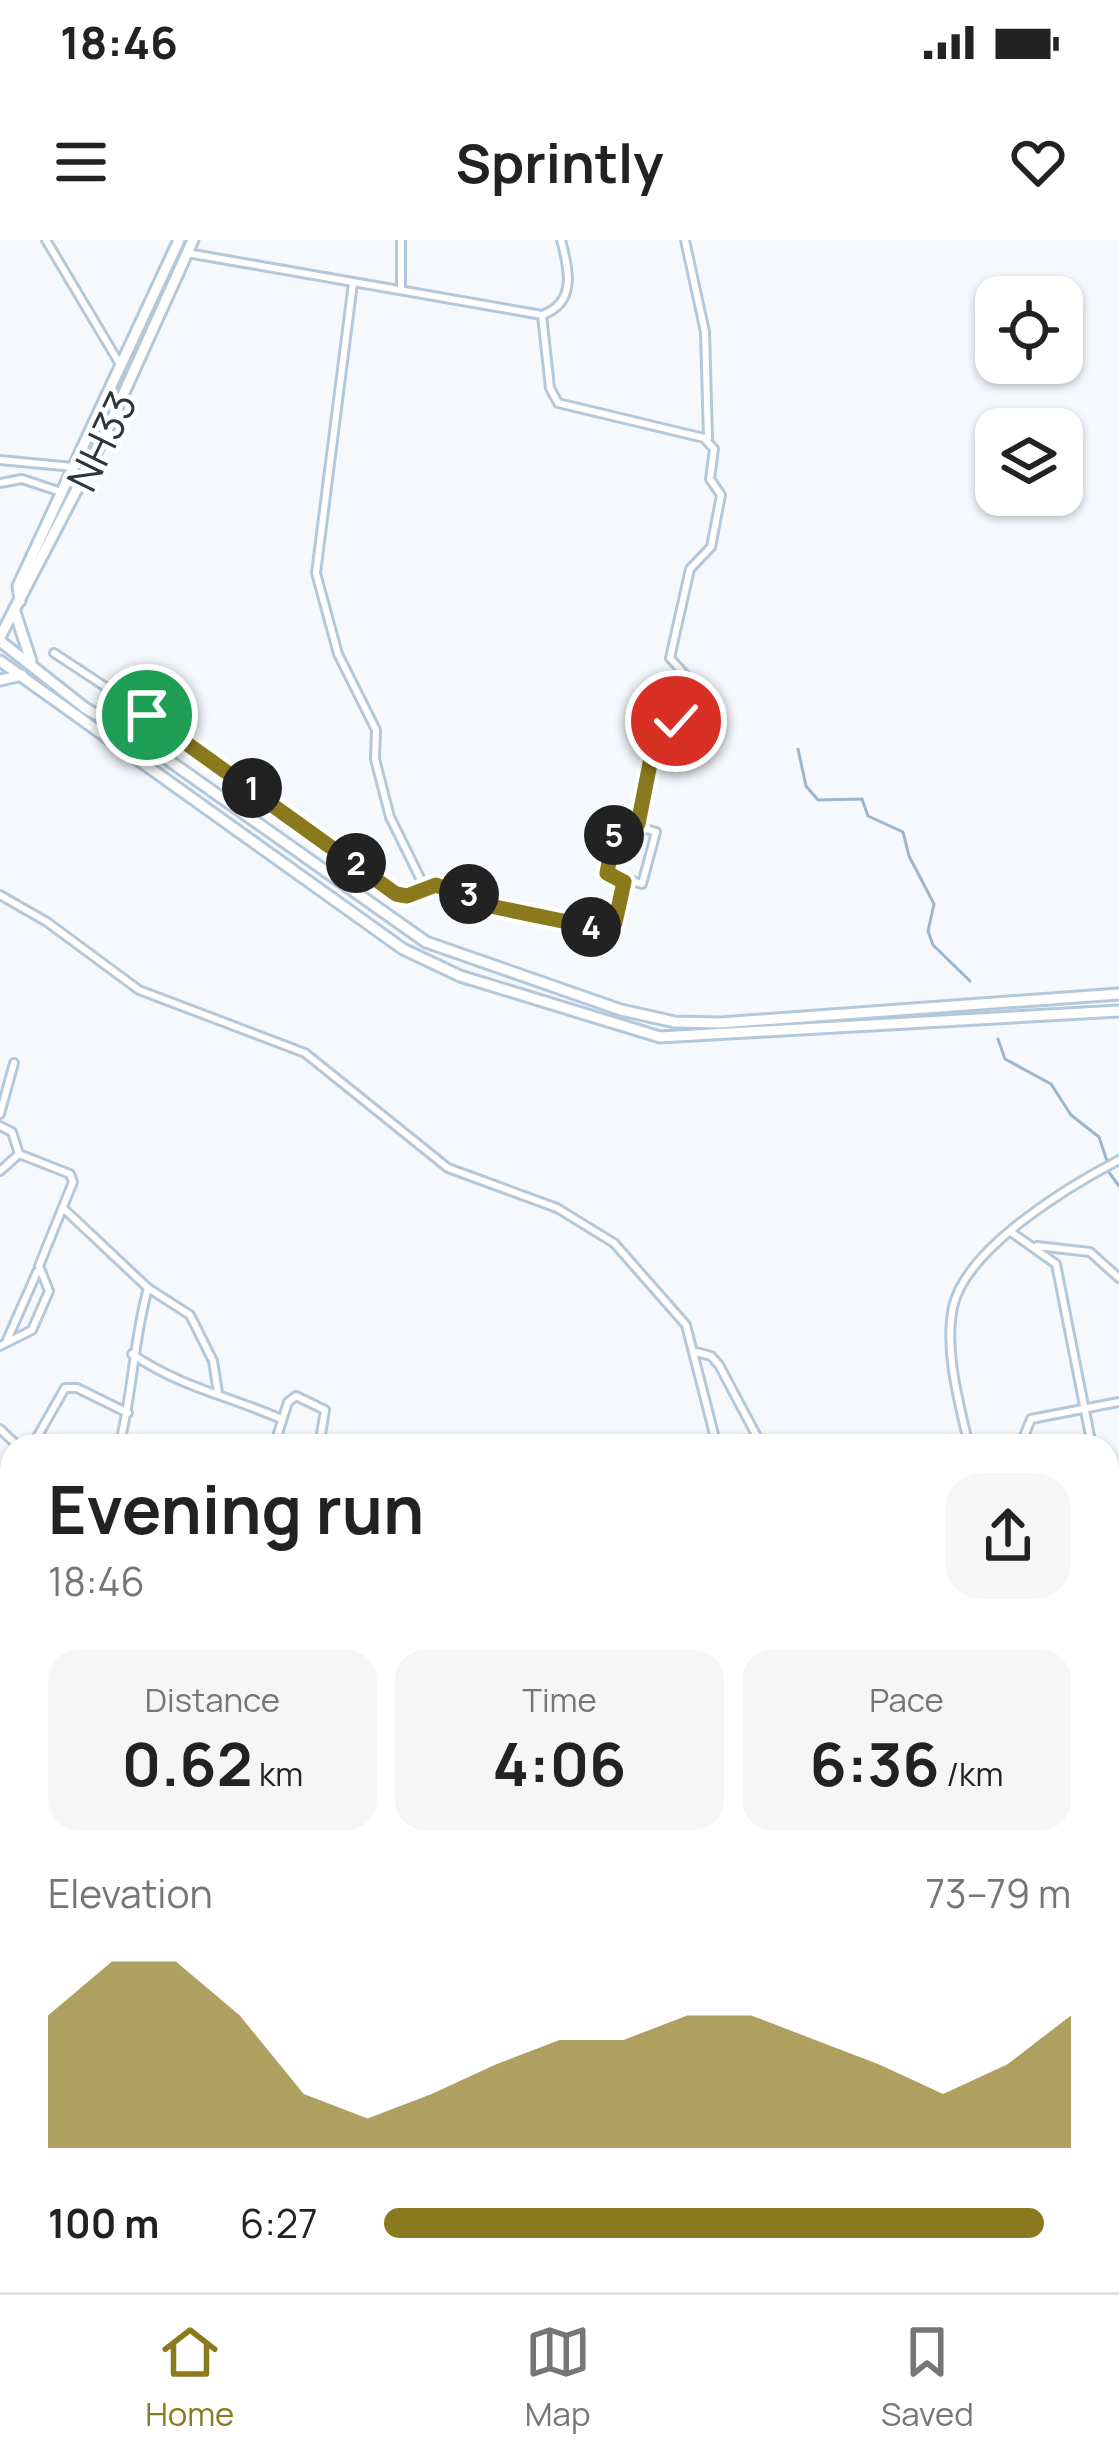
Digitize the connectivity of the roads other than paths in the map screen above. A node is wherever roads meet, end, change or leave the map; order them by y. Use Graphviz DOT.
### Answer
graph roads {
  1 [pos="46,240"];
  2 [pos="179,240"];
  3 [pos="193,240"];
  4 [pos="401,240"];
  5 [pos="561,240"];
  6 [pos="685,240"];
  7 [pos="187,253"];
  8 [pos="353,283"];
  9 [pos="400,290"];
  10 [pos="542,315"];
  11 [pos="123,369"];
  12 [pos="707,439"];
  13 [pos="0,460"];
  14 [pos="73,467"];
  15 [pos="0,483"];
  16 [pos="61,492"];
  17 [pos="17,605"];
  18 [pos="0,639"];
  19 [pos="54,653"];
  20 [pos="0,661"];
  21 [pos="33,665"];
  22 [pos="22,675"];
  23 [pos="0,680"];
  24 [pos="638,824"];
  25 [pos="624,882"];
  26 [pos="424,886"];
  27 [pos="0,896"];
  28 [pos="1119,994"];
  29 [pos="1119,1011"];
  30 [pos="14,1064"];
  31 [pos="0,1114"];
  32 [pos="0,1126"];
  33 [pos="19,1154"];
  34 [pos="1118,1160"];
  35 [pos="0,1171"];
  36 [pos="63,1208"];
  37 [pos="1012,1232"];
  38 [pos="1033,1246"];
  39 [pos="38,1269"];
  40 [pos="1119,1278"];
  41 [pos="148,1288"];
  42 [pos="4,1343"];
  43 [pos="695,1352"];
  44 [pos="132,1354"];
  45 [pos="218,1393"];
  46 [pos="1119,1402"];
  47 [pos="1088,1409"];
  48 [pos="128,1413"];
  49 [pos="281,1419"];
  50 [pos="36,1434"];
  51 [pos="122,1434"];
  52 [pos="277,1434"];
  53 [pos="322,1434"];
  54 [pos="715,1434"];
  55 [pos="756,1434"];
  56 [pos="967,1434"];
  57 [pos="1025,1434"];
  58 [pos="1091,1434"];
  1 -- 11 [label="street"];
  2 -- 11 [label="main road"];
  3 -- 7 [label="main road, NH33"];
  4 -- 9 [label="street"];
  5 -- 10 [label="street"];
  6 -- 12 [label="street"];
  7 -- 8 [label="street"];
  7 -- 17 [label="main road, NH33"];
  8 -- 9 [label="street"];
  8 -- 26 [label="street"];
  9 -- 10 [label="street"];
  10 -- 12 [label="street"];
  11 -- 14 [label="main road"];
  12 -- 24 [label="street"];
  13 -- 14 [label="street"];
  14 -- 16 [label="main road"];
  15 -- 16 [label="street"];
  16 -- 17 [label="main road"];
  17 -- 18 [label="main road, NH33"];
  17 -- 21 [label="main road"];
  18 -- 21 [label="main road"];
  19 -- 26 [label="street"];
  20 -- 22 [label="main road"];
  21 -- 28 [label="main road"];
  22 -- 23 [label="main road"];
  22 -- 29 [label="main road"];
  24 -- 25 [label="street"];
  24 -- 25 [label="street"];
  25 -- 26 [label="street"];
  27 -- 43 [label="street"];
  30 -- 31 [label="street"];
  32 -- 33 [label="street"];
  33 -- 35 [label="street"];
  33 -- 36 [label="street"];
  34 -- 37 [label="street"];
  36 -- 39 [label="street"];
  36 -- 41 [label="street"];
  37 -- 38 [label="street"];
  37 -- 56 [label="street"];
  38 -- 40 [label="street"];
  38 -- 47 [label="street"];
  39 -- 42 [label="street"];
  39 -- 42 [label="street"];
  41 -- 44 [label="street"];
  41 -- 45 [label="street"];
  43 -- 54 [label="street"];
  43 -- 55 [label="street"];
  44 -- 45 [label="street"];
  44 -- 48 [label="street"];
  45 -- 49 [label="street"];
  46 -- 47 [label="street"];
  47 -- 57 [label="street"];
  47 -- 58 [label="street"];
  48 -- 50 [label="street"];
  48 -- 51 [label="street"];
  49 -- 52 [label="street"];
  49 -- 53 [label="street"];
}
